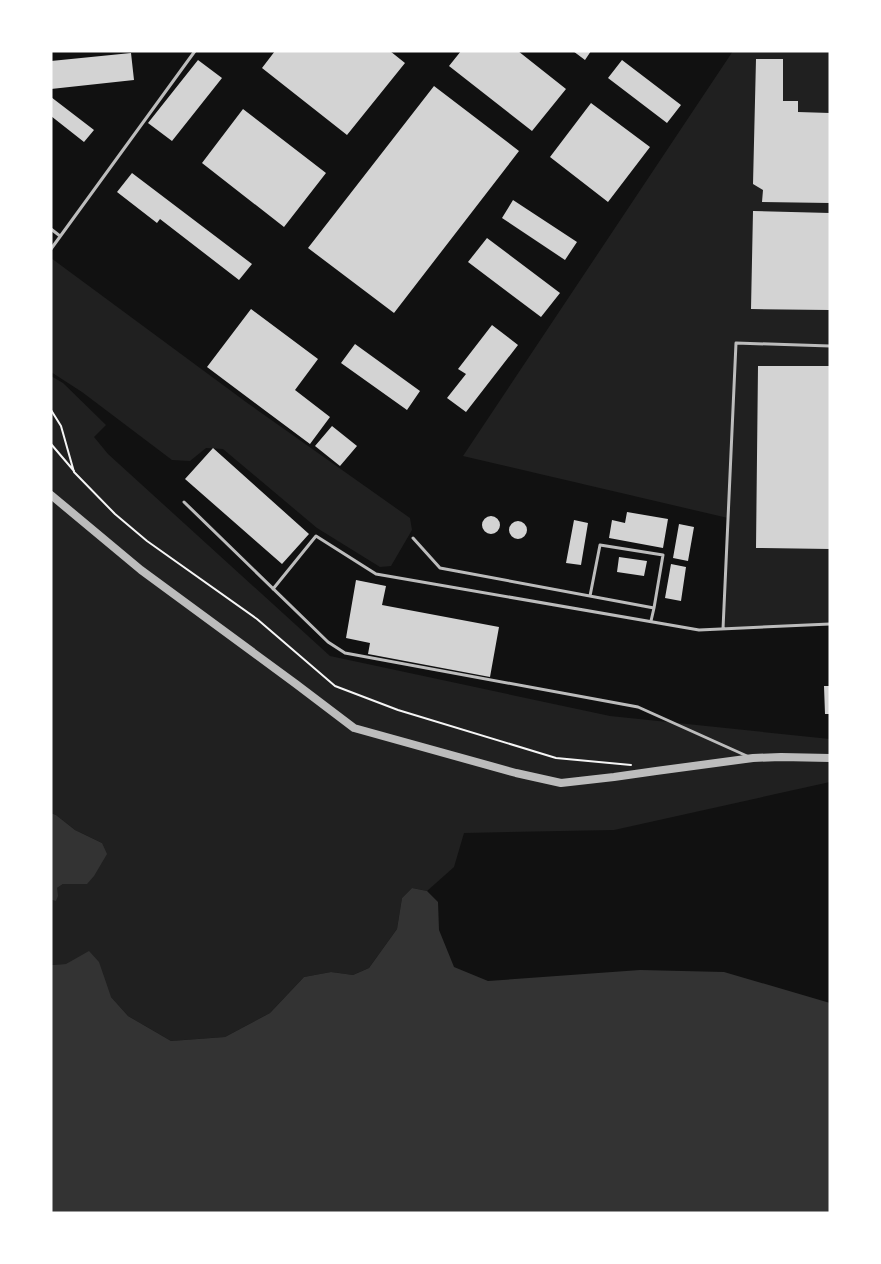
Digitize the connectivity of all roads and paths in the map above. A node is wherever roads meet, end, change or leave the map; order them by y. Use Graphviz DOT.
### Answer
graph roads {
  1 [pos="195,51"];
  2 [pos="51,229"];
  3 [pos="60,236"];
  4 [pos="51,249"];
  5 [pos="830,346"];
  6 [pos="51,444"];
  7 [pos="74,472"];
  8 [pos="51,495"];
  9 [pos="184,502"];
  10 [pos="413,538"];
  11 [pos="273,588"];
  12 [pos="590,596"];
  13 [pos="654,608"];
  14 [pos="651,621"];
  15 [pos="830,624"];
  16 [pos="723,628"];
  17 [pos="752,758"];
  18 [pos="830,758"];
  1 -- 4 [label="lane"];
  2 -- 3 [label="lane"];
  5 -- 16 [label="lane"];
  6 -- 7 [label="path"];
  8 -- 17 [label="street"];
  9 -- 11 [label="lane"];
  10 -- 12 [label="lane"];
  11 -- 14 [label="lane"];
  11 -- 17 [label="lane"];
  12 -- 13 [label="lane"];
  12 -- 13 [label="lane"];
  13 -- 14 [label="lane"];
  14 -- 16 [label="lane"];
  15 -- 16 [label="lane"];
  17 -- 18 [label="street"];
}
